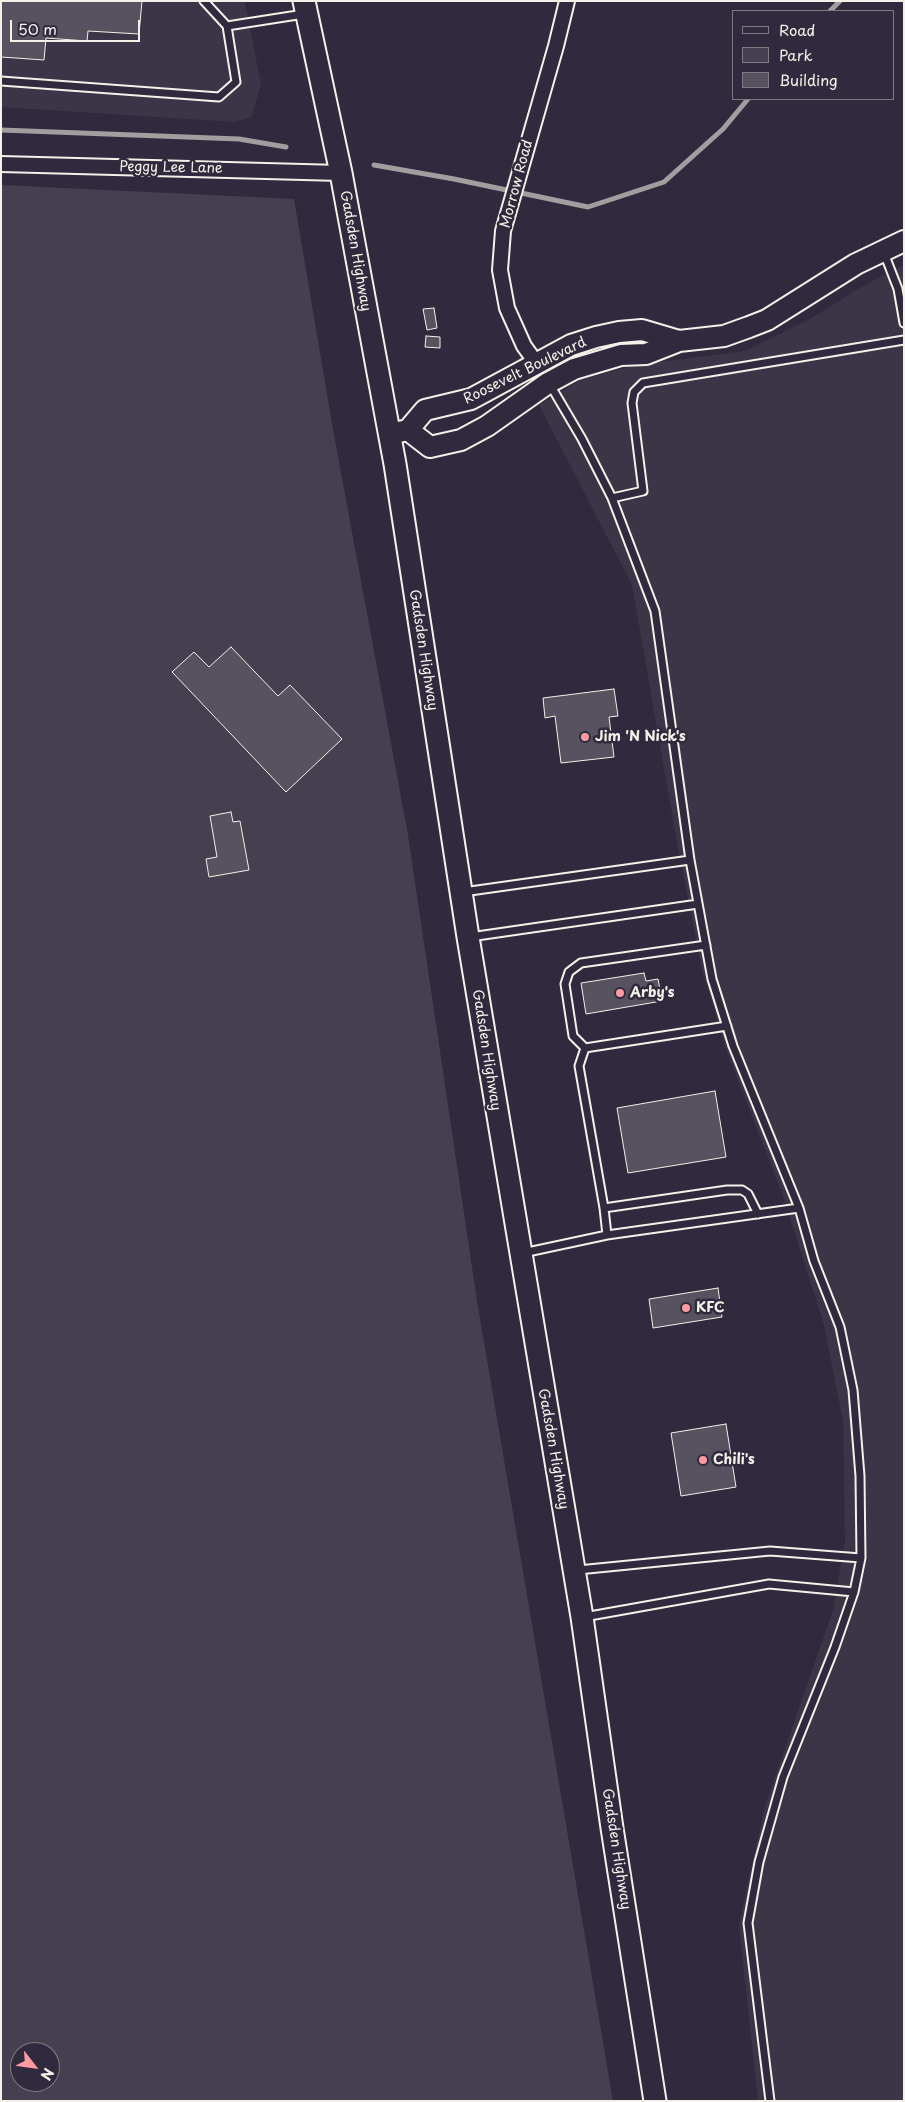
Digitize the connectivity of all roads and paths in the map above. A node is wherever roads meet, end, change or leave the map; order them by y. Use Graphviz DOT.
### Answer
graph roads {
  1 [pos="204,1"];
  2 [pos="567,1"];
  3 [pos="306,7"];
  4 [pos="227,26"];
  5 [pos="1,82"];
  6 [pos="1,164"];
  7 [pos="341,173"];
  8 [pos="904,241"];
  9 [pos="883,250"];
  10 [pos="904,323"];
  11 [pos="904,340"];
  12 [pos="679,341"];
  13 [pos="537,364"];
  14 [pos="549,382"];
  15 [pos="398,432"];
  16 [pos="612,498"];
  17 [pos="690,860"];
  18 [pos="461,892"];
  19 [pos="698,904"];
  20 [pos="468,938"];
  21 [pos="706,945"];
  22 [pos="727,1026"];
  23 [pos="585,1048"];
  24 [pos="604,1208"];
  25 [pos="799,1208"];
  26 [pos="758,1214"];
  27 [pos="608,1235"];
  28 [pos="520,1253"];
  29 [pos="861,1558"];
  30 [pos="573,1570"];
  31 [pos="854,1592"];
  32 [pos="582,1617"];
  33 [pos="656,2101"];
  34 [pos="770,2101"];
  1 -- 4 [label="lane"];
  2 -- 13 [label="street, Morrow Road"];
  3 -- 4 [label="lane"];
  3 -- 7 [label="main road, Gadsden Highway"];
  4 -- 5 [label="lane"];
  6 -- 7 [label="street, Peggy Lee Lane"];
  7 -- 15 [label="main road, Gadsden Highway"];
  8 -- 9 [label="street, Roosevelt Boulevard"];
  9 -- 10 [label="lane"];
  9 -- 12 [label="street, Roosevelt Boulevard"];
  11 -- 16 [label="lane"];
  12 -- 13 [label="street, Roosevelt Boulevard"];
  12 -- 14 [label="street, Roosevelt Boulevard"];
  13 -- 15 [label="street, Roosevelt Boulevard"];
  14 -- 15 [label="street, Roosevelt Boulevard"];
  14 -- 16 [label="lane"];
  15 -- 18 [label="main road, Gadsden Highway"];
  16 -- 17 [label="lane"];
  17 -- 18 [label="lane"];
  17 -- 19 [label="lane"];
  18 -- 20 [label="main road, Gadsden Highway"];
  19 -- 20 [label="lane"];
  19 -- 21 [label="lane"];
  20 -- 28 [label="main road, Gadsden Highway"];
  21 -- 22 [label="lane"];
  21 -- 23 [label="lane"];
  22 -- 23 [label="lane"];
  22 -- 25 [label="lane"];
  23 -- 24 [label="lane"];
  24 -- 26 [label="lane"];
  24 -- 27 [label="lane"];
  25 -- 26 [label="lane"];
  25 -- 29 [label="lane"];
  26 -- 27 [label="lane"];
  27 -- 28 [label="lane"];
  28 -- 30 [label="main road, Gadsden Highway"];
  29 -- 30 [label="lane"];
  29 -- 31 [label="lane"];
  30 -- 32 [label="main road, Gadsden Highway"];
  31 -- 32 [label="lane"];
  31 -- 34 [label="lane"];
  32 -- 33 [label="main road, Gadsden Highway"];
}
